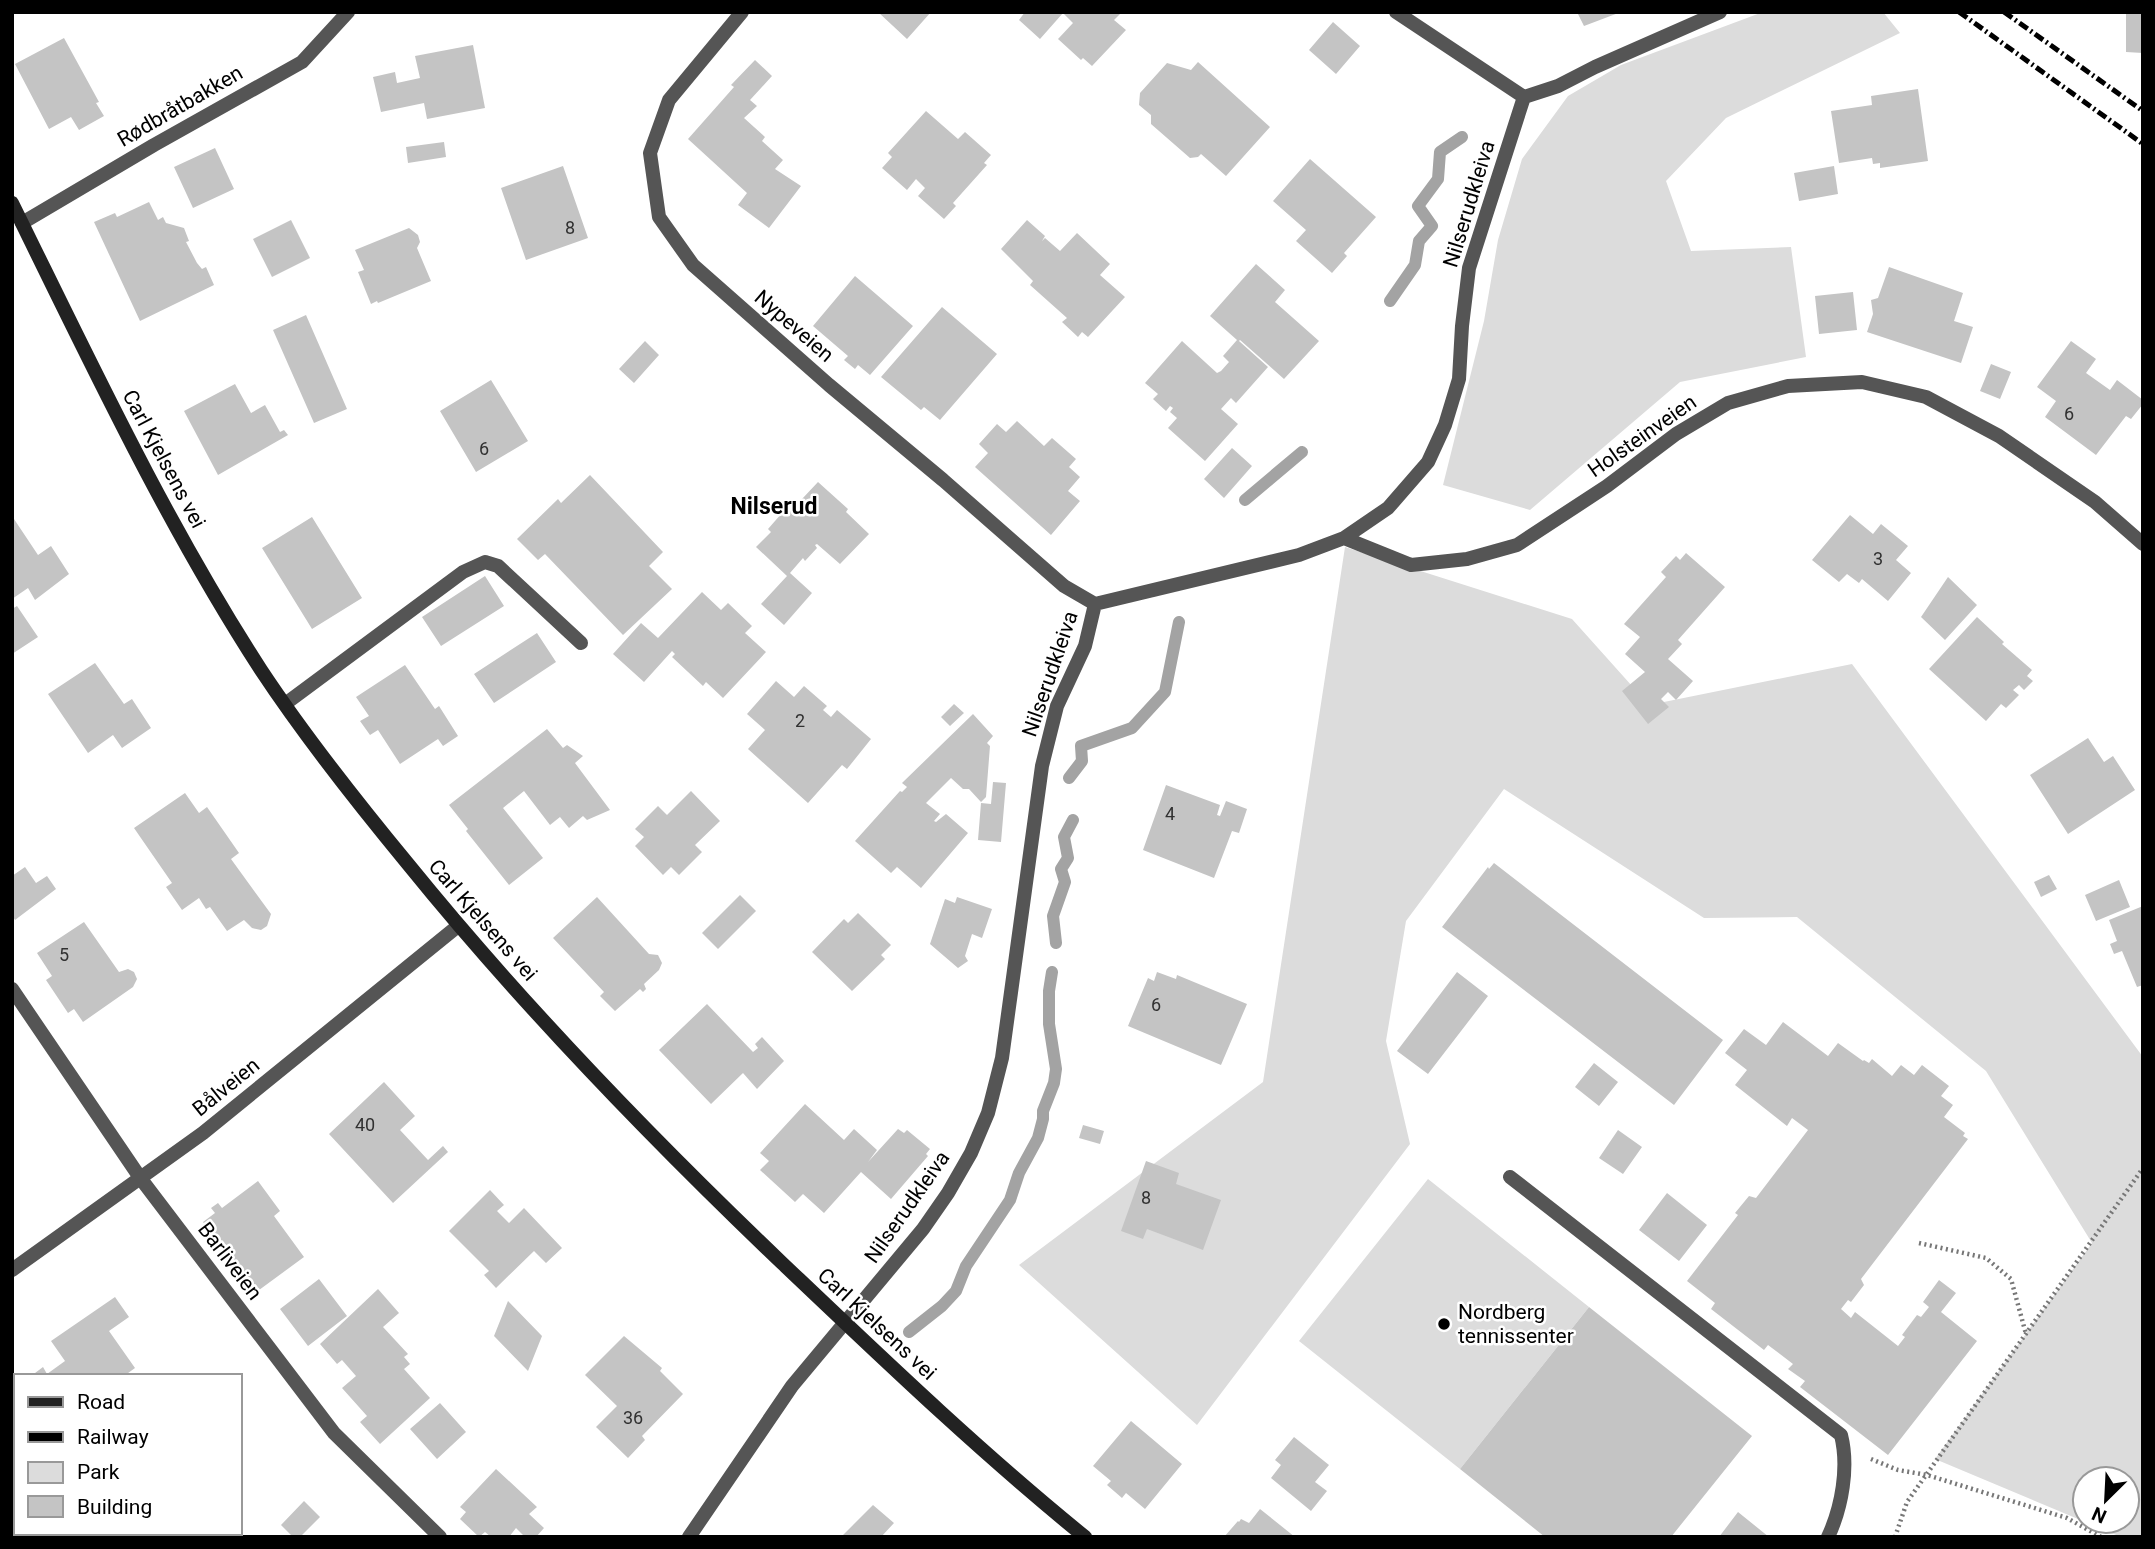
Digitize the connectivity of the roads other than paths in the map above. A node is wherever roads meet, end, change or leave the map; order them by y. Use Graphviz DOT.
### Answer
graph roads {
  1 [pos="348,12"];
  2 [pos="742,12"];
  3 [pos="1396,12"];
  4 [pos="1720,12"];
  5 [pos="1524,97"];
  6 [pos="12,202"];
  7 [pos="22,223"];
  8 [pos="1344,538"];
  9 [pos="2143,544"];
  10 [pos="1095,604"];
  11 [pos="581,643"];
  12 [pos="285,704"];
  13 [pos="458,926"];
  14 [pos="12,989"];
  15 [pos="1510,1177"];
  16 [pos="141,1179"];
  17 [pos="12,1270"];
  18 [pos="845,1322"];
  19 [pos="440,1537"];
  20 [pos="689,1537"];
  21 [pos="1085,1537"];
  22 [pos="1828,1537"];
  1 -- 7 [label="street, Rødbråtbakken"];
  2 -- 10 [label="street, Nypeveien"];
  3 -- 5 [label="street"];
  4 -- 5 [label="street"];
  5 -- 8 [label="street, Nilserudkleiva"];
  6 -- 7 [label="main road, Carl Kjelsens vei"];
  7 -- 12 [label="main road, Carl Kjelsens vei"];
  8 -- 9 [label="street, Holsteinveien"];
  8 -- 10 [label="street, Nilserudkleiva"];
  10 -- 18 [label="street, Nilserudkleiva"];
  11 -- 12 [label="street"];
  12 -- 13 [label="main road, Carl Kjelsens vei"];
  13 -- 16 [label="street, Bålveien"];
  13 -- 18 [label="main road, Carl Kjelsens vei"];
  14 -- 16 [label="street, Barliveien"];
  15 -- 22 [label="street"];
  16 -- 17 [label="street, Bålveien"];
  16 -- 19 [label="street, Barliveien"];
  18 -- 20 [label="street, Nilserudkleiva"];
  18 -- 21 [label="main road, Carl Kjelsens vei"];
}
